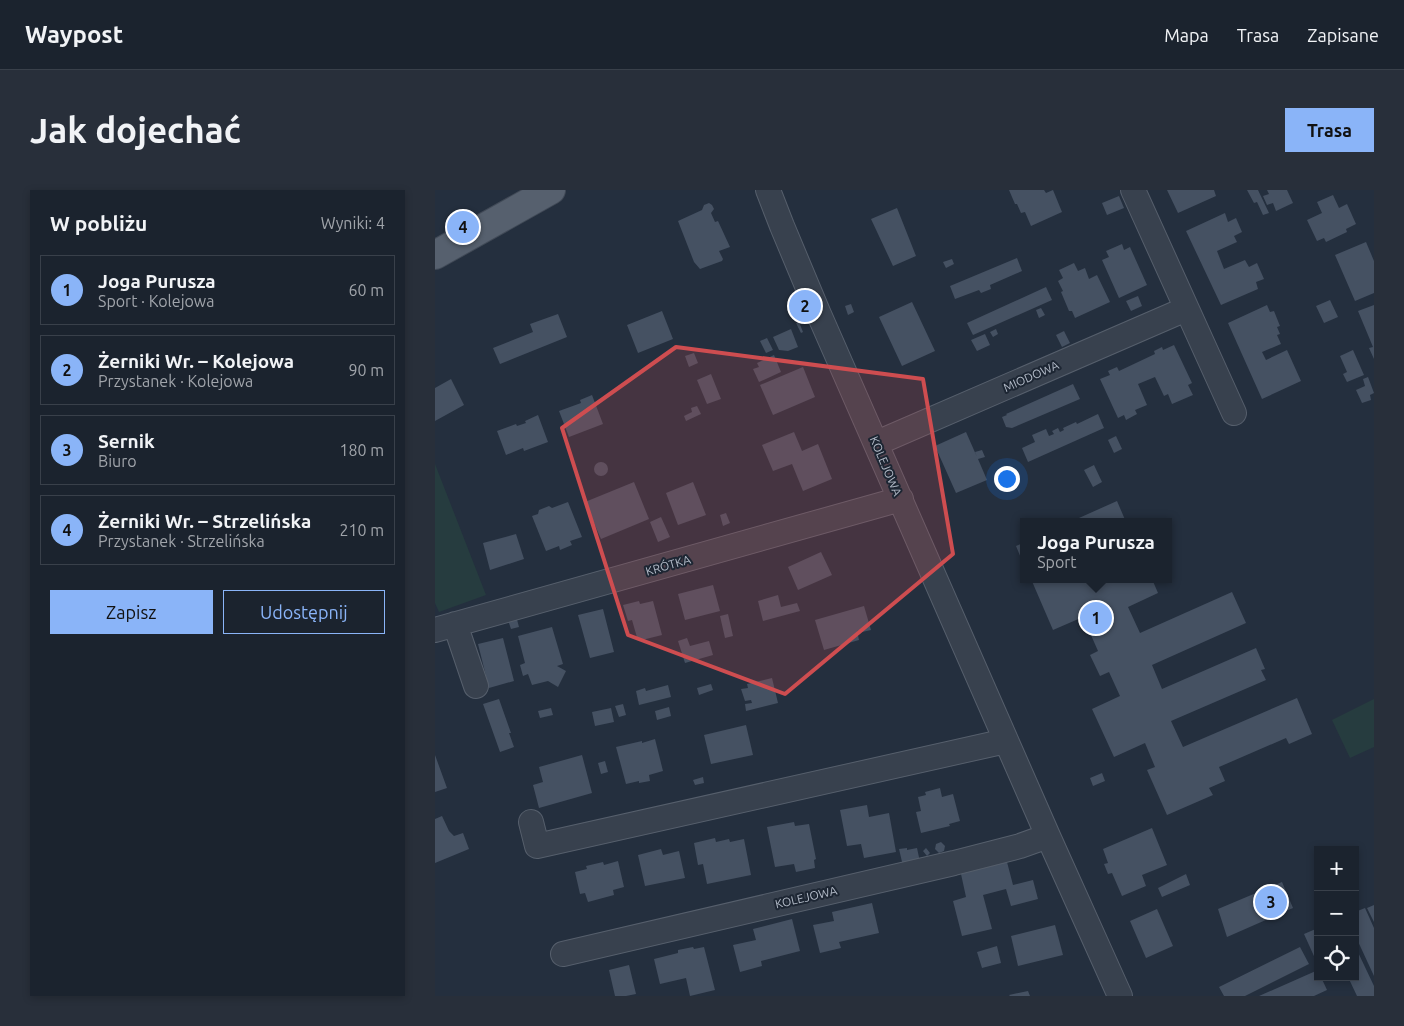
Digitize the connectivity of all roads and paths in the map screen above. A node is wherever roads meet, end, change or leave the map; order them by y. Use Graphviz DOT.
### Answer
graph roads {
  1 [pos="551,190"];
  2 [pos="768,190"];
  3 [pos="1133,190"];
  4 [pos="435,255"];
  5 [pos="1186,309"];
  6 [pos="1234,414"];
  7 [pos="877,444"];
  8 [pos="901,500"];
  9 [pos="445,627"];
  10 [pos="476,686"];
  11 [pos="1006,741"];
  12 [pos="531,822"];
  13 [pos="1048,836"];
  14 [pos="563,954"];
  15 [pos="1120,996"];
  1 -- 4 [label="main road"];
  2 -- 7 [label="street, KOLEJOWA"];
  3 -- 5 [label="street"];
  5 -- 6 [label="street"];
  5 -- 7 [label="street, MIODOWA"];
  7 -- 8 [label="street, KOLEJOWA"];
  8 -- 9 [label="street, KRÓTKA"];
  8 -- 11 [label="street, KOLEJOWA"];
  9 -- 10 [label="street"];
  11 -- 12 [label="street"];
  11 -- 13 [label="street, KOLEJOWA"];
  13 -- 14 [label="street, KOLEJOWA"];
  13 -- 15 [label="street, KOLEJOWA"];
}
